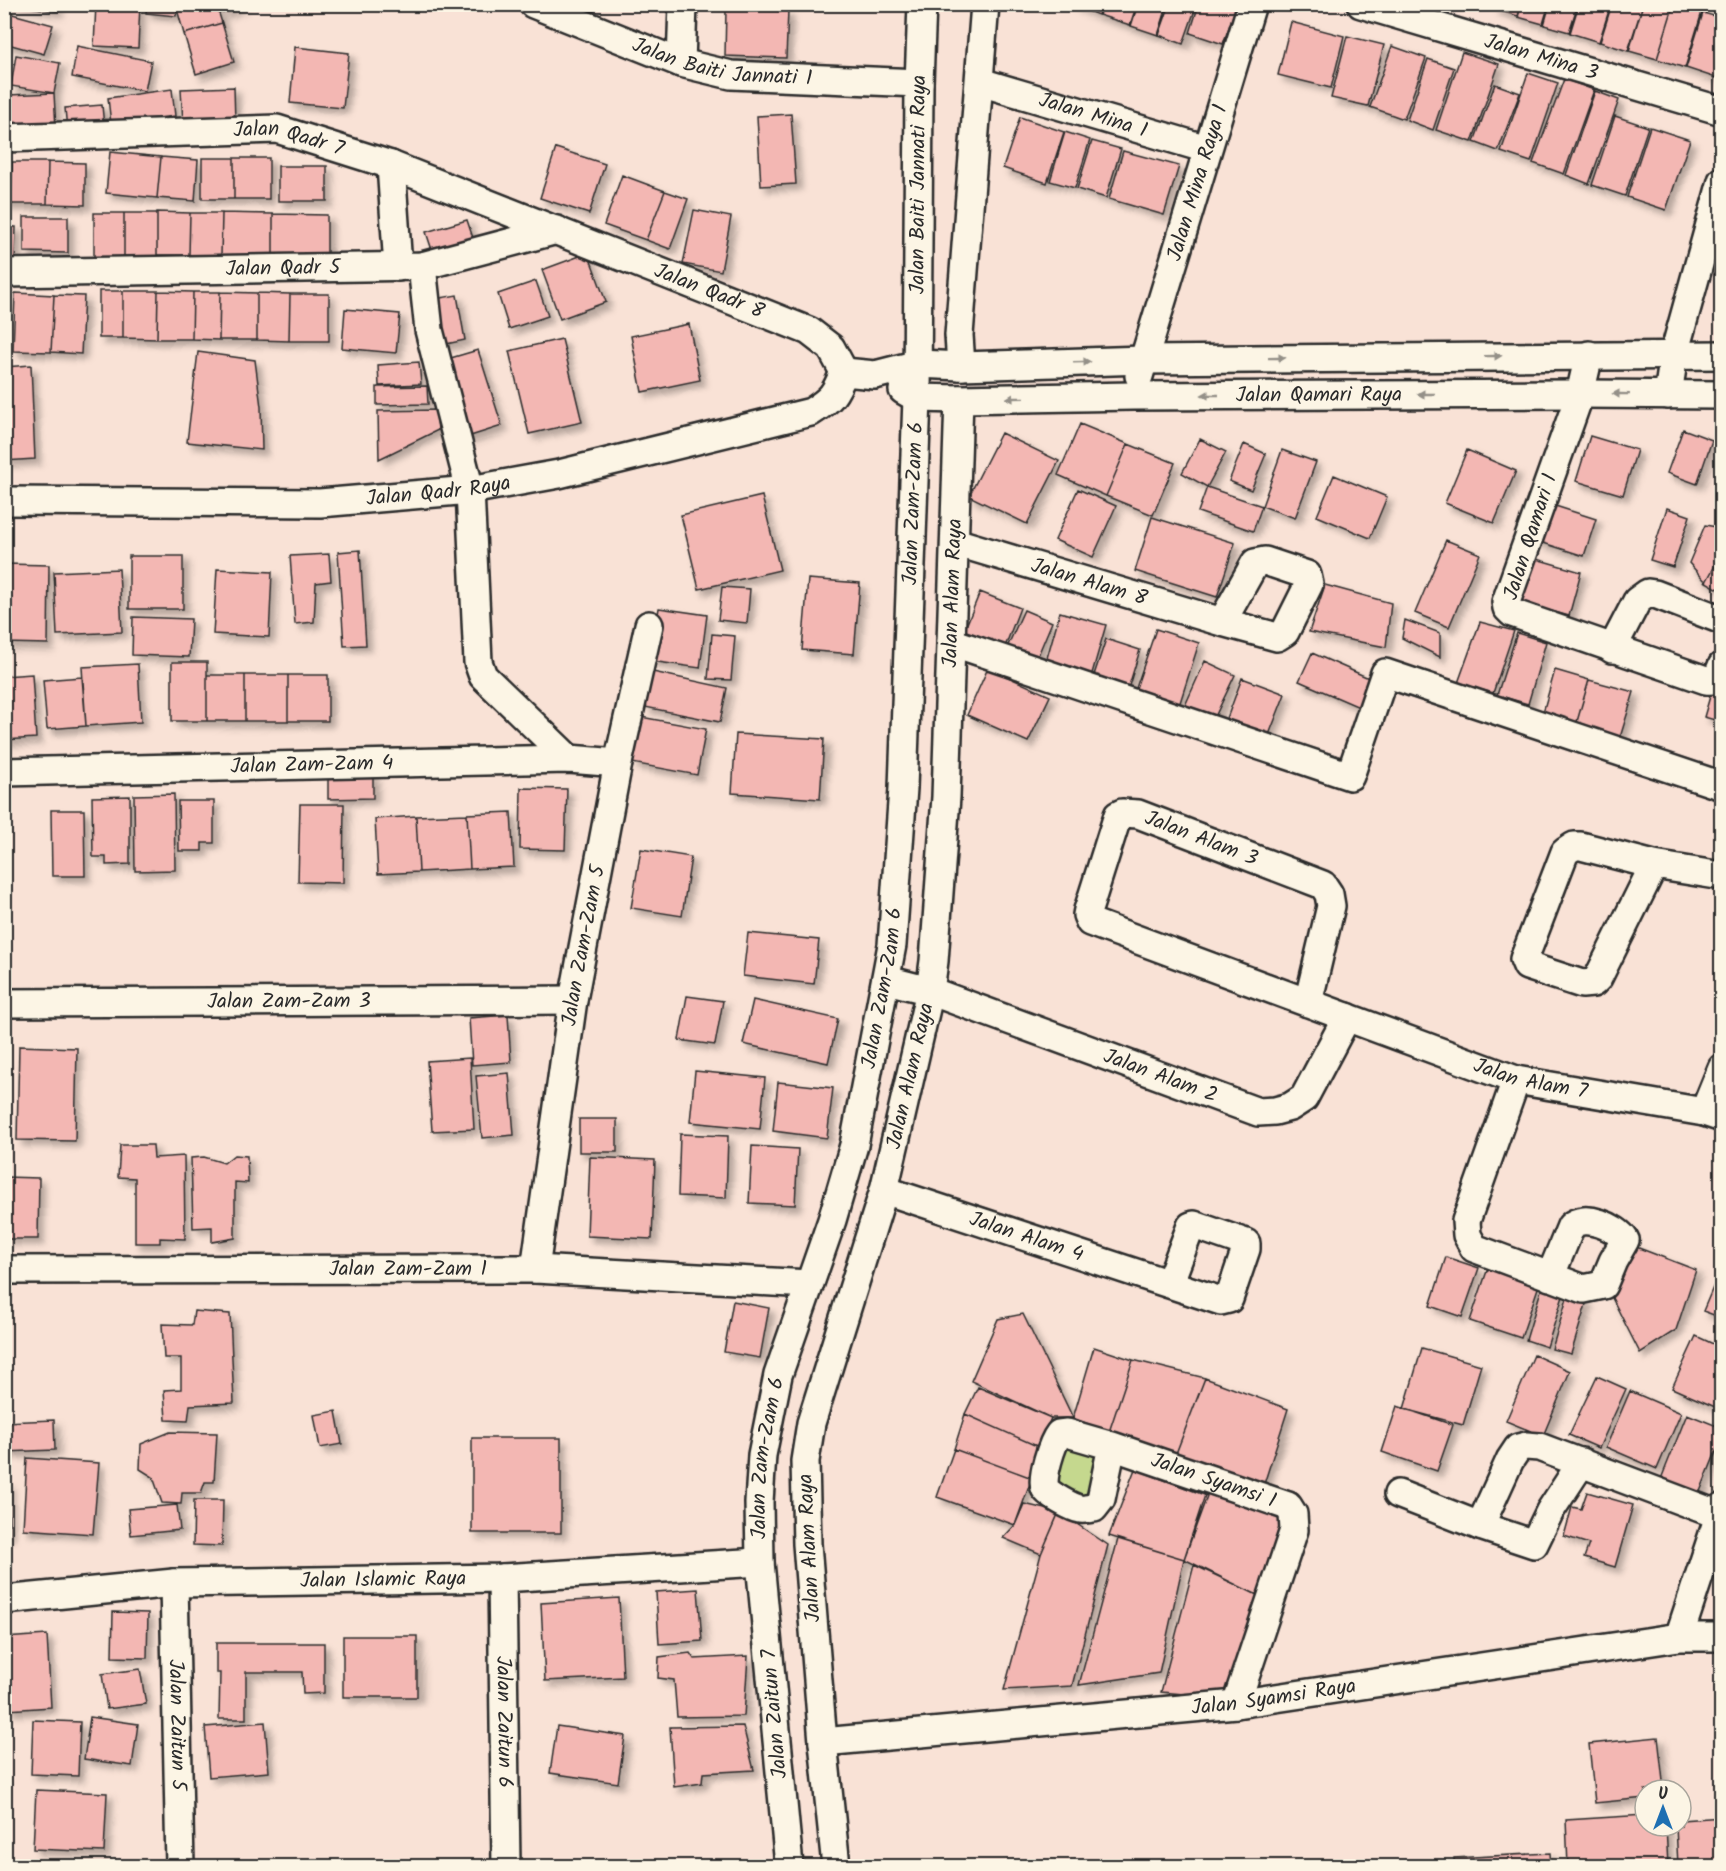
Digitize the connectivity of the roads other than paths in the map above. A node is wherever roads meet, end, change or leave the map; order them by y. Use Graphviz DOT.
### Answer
graph roads {
  1 [pos="533,4"];
  2 [pos="683,4"];
  3 [pos="922,4"];
  4 [pos="986,4"];
  5 [pos="1252,4"];
  6 [pos="1361,4"];
  7 [pos="681,63"];
  8 [pos="980,82"];
  9 [pos="919,83"];
  10 [pos="1722,111"];
  11 [pos="4,138"];
  12 [pos="1207,149"];
  13 [pos="391,165"];
  14 [pos="1722,181"];
  15 [pos="557,230"];
  16 [pos="410,267"];
  17 [pos="4,273"];
  18 [pos="1674,354"];
  19 [pos="1589,355"];
  20 [pos="1722,355"];
  21 [pos="1143,360"];
  22 [pos="918,364"];
  23 [pos="961,366"];
  24 [pos="844,372"];
  25 [pos="876,375"];
  26 [pos="1580,394"];
  27 [pos="1668,395"];
  28 [pos="1722,395"];
  29 [pos="1133,396"];
  30 [pos="917,398"];
  31 [pos="959,399"];
  32 [pos="470,490"];
  33 [pos="4,501"];
  34 [pos="955,542"];
  35 [pos="1722,620"];
  36 [pos="1222,622"];
  37 [pos="649,625"];
  38 [pos="951,642"];
  39 [pos="1612,649"];
  40 [pos="1722,666"];
  41 [pos="569,759"];
  42 [pos="618,763"];
  43 [pos="4,772"];
  44 [pos="1722,786"];
  45 [pos="1654,865"];
  46 [pos="1722,876"];
  47 [pos="887,980"];
  48 [pos="930,991"];
  49 [pos="573,1000"];
  50 [pos="4,1003"];
  51 [pos="1308,1003"];
  52 [pos="1347,1017"];
  53 [pos="1722,1068"];
  54 [pos="1516,1080"];
  55 [pos="1713,1115"];
  56 [pos="884,1190"];
  57 [pos="535,1269"];
  58 [pos="4,1270"];
  59 [pos="1550,1277"];
  60 [pos="809,1284"];
  61 [pos="1169,1284"];
  62 [pos="1112,1446"];
  63 [pos="1582,1462"];
  64 [pos="1398,1494"];
  65 [pos="1720,1511"];
  66 [pos="1480,1526"];
  67 [pos="760,1562"];
  68 [pos="502,1578"];
  69 [pos="174,1583"];
  70 [pos="4,1599"];
  71 [pos="1722,1636"];
  72 [pos="1679,1637"];
  73 [pos="1236,1704"];
  74 [pos="823,1742"];
  75 [pos="180,1866"];
  76 [pos="506,1866"];
  77 [pos="789,1866"];
  78 [pos="836,1866"];
  1 -- 7 [label="street, Jalan Baiti Jannati 1"];
  2 -- 7 [label="street"];
  3 -- 9 [label="street, Jalan Baiti Jannati Raya"];
  4 -- 8 [label="street"];
  5 -- 12 [label="street, Jalan Mina Raya 1"];
  6 -- 10 [label="street, Jalan Mina 3"];
  7 -- 9 [label="street, Jalan Baiti Jannati 1"];
  8 -- 12 [label="street, Jalan Mina 1"];
  8 -- 23 [label="street"];
  9 -- 22 [label="street, Jalan Baiti Jannati Raya"];
  11 -- 13 [label="street, Jalan Qadr 7"];
  12 -- 21 [label="street, Jalan Mina Raya 1"];
  13 -- 15 [label="street, Jalan Qadr 7"];
  13 -- 16 [label="street"];
  14 -- 18 [label="street"];
  15 -- 16 [label="street, Jalan Qadr 5"];
  15 -- 24 [label="street, Jalan Qadr 8"];
  16 -- 17 [label="street, Jalan Qadr 5"];
  16 -- 32 [label="street"];
  18 -- 19 [label="street, Jalan Qamari Raya"];
  18 -- 20 [label="street, Jalan Qamari Raya"];
  18 -- 27 [label="street"];
  21 -- 19 [label="street, Jalan Qamari Raya, one-way"];
  19 -- 26 [label="street, Jalan Qamari 1"];
  23 -- 21 [label="street, Jalan Qamari Raya, one-way"];
  21 -- 29 [label="street, Jalan Mina Raya 1"];
  22 -- 23 [label="street, Jalan Qamari Raya"];
  22 -- 25 [label="street, Jalan Qamari Raya"];
  22 -- 30 [label="street, Jalan Baiti Jannati Raya"];
  24 -- 25 [label="street"];
  24 -- 32 [label="street, Jalan Qadr Raya"];
  25 -- 30 [label="street"];
  27 -- 26 [label="street, Jalan Qamari Raya, one-way"];
  26 -- 29 [label="street, Jalan Qamari Raya, one-way"];
  26 -- 39 [label="street, Jalan Qamari 1"];
  27 -- 28 [label="street, Jalan Qamari Raya"];
  29 -- 31 [label="street, Jalan Qamari Raya, one-way"];
  30 -- 31 [label="street, Jalan Qamari Raya"];
  30 -- 47 [label="street, Jalan Zam-Zam 6"];
  31 -- 34 [label="street, Jalan Alam Raya"];
  32 -- 33 [label="street, Jalan Qadr Raya"];
  32 -- 41 [label="street"];
  34 -- 36 [label="street, Jalan Alam 8"];
  34 -- 38 [label="street, Jalan Alam Raya"];
  35 -- 39 [label="street"];
  37 -- 42 [label="street, Jalan Zam-Zam 5"];
  38 -- 44 [label="street"];
  38 -- 48 [label="street, Jalan Alam Raya"];
  39 -- 40 [label="street, Jalan Qamari 1"];
  41 -- 42 [label="street, Jalan Zam-Zam 4"];
  41 -- 43 [label="street, Jalan Zam-Zam 4"];
  42 -- 49 [label="street, Jalan Zam-Zam 5"];
  45 -- 45 [label="street"];
  45 -- 46 [label="street"];
  47 -- 48 [label="street, Jalan Alam 2"];
  47 -- 60 [label="street, Jalan Zam-Zam 6"];
  48 -- 52 [label="street, Jalan Alam 2"];
  48 -- 56 [label="street, Jalan Alam Raya"];
  49 -- 50 [label="street, Jalan Zam-Zam 3"];
  49 -- 57 [label="street, Jalan Zam-Zam 5"];
  51 -- 51 [label="street, Jalan Alam 3"];
  51 -- 52 [label="street, Jalan Alam 3"];
  52 -- 54 [label="street, Jalan Alam 7"];
  53 -- 55 [label="street"];
  54 -- 55 [label="street, Jalan Alam 7"];
  54 -- 59 [label="street"];
  56 -- 61 [label="street, Jalan Alam 4"];
  56 -- 74 [label="street, Jalan Alam Raya"];
  57 -- 58 [label="street, Jalan Zam-Zam 1"];
  57 -- 60 [label="street, Jalan Zam-Zam 1"];
  60 -- 67 [label="street, Jalan Zam-Zam 6"];
  62 -- 73 [label="street, Jalan Syamsi 1"];
  63 -- 65 [label="street"];
  63 -- 66 [label="street"];
  63 -- 66 [label="street"];
  64 -- 66 [label="street"];
  65 -- 72 [label="street"];
  67 -- 68 [label="street, Jalan Islamic Raya"];
  67 -- 77 [label="street, Jalan Zaitun 7"];
  68 -- 69 [label="street, Jalan Islamic Raya"];
  68 -- 76 [label="street, Jalan Zaitun 6"];
  69 -- 70 [label="street, Jalan Islamic Raya"];
  69 -- 75 [label="street, Jalan Zaitun 5"];
  71 -- 72 [label="street, Jalan Syamsi Raya"];
  72 -- 73 [label="street, Jalan Syamsi Raya"];
  73 -- 74 [label="street, Jalan Syamsi Raya"];
  74 -- 78 [label="street, Jalan Alam Raya"];
}
